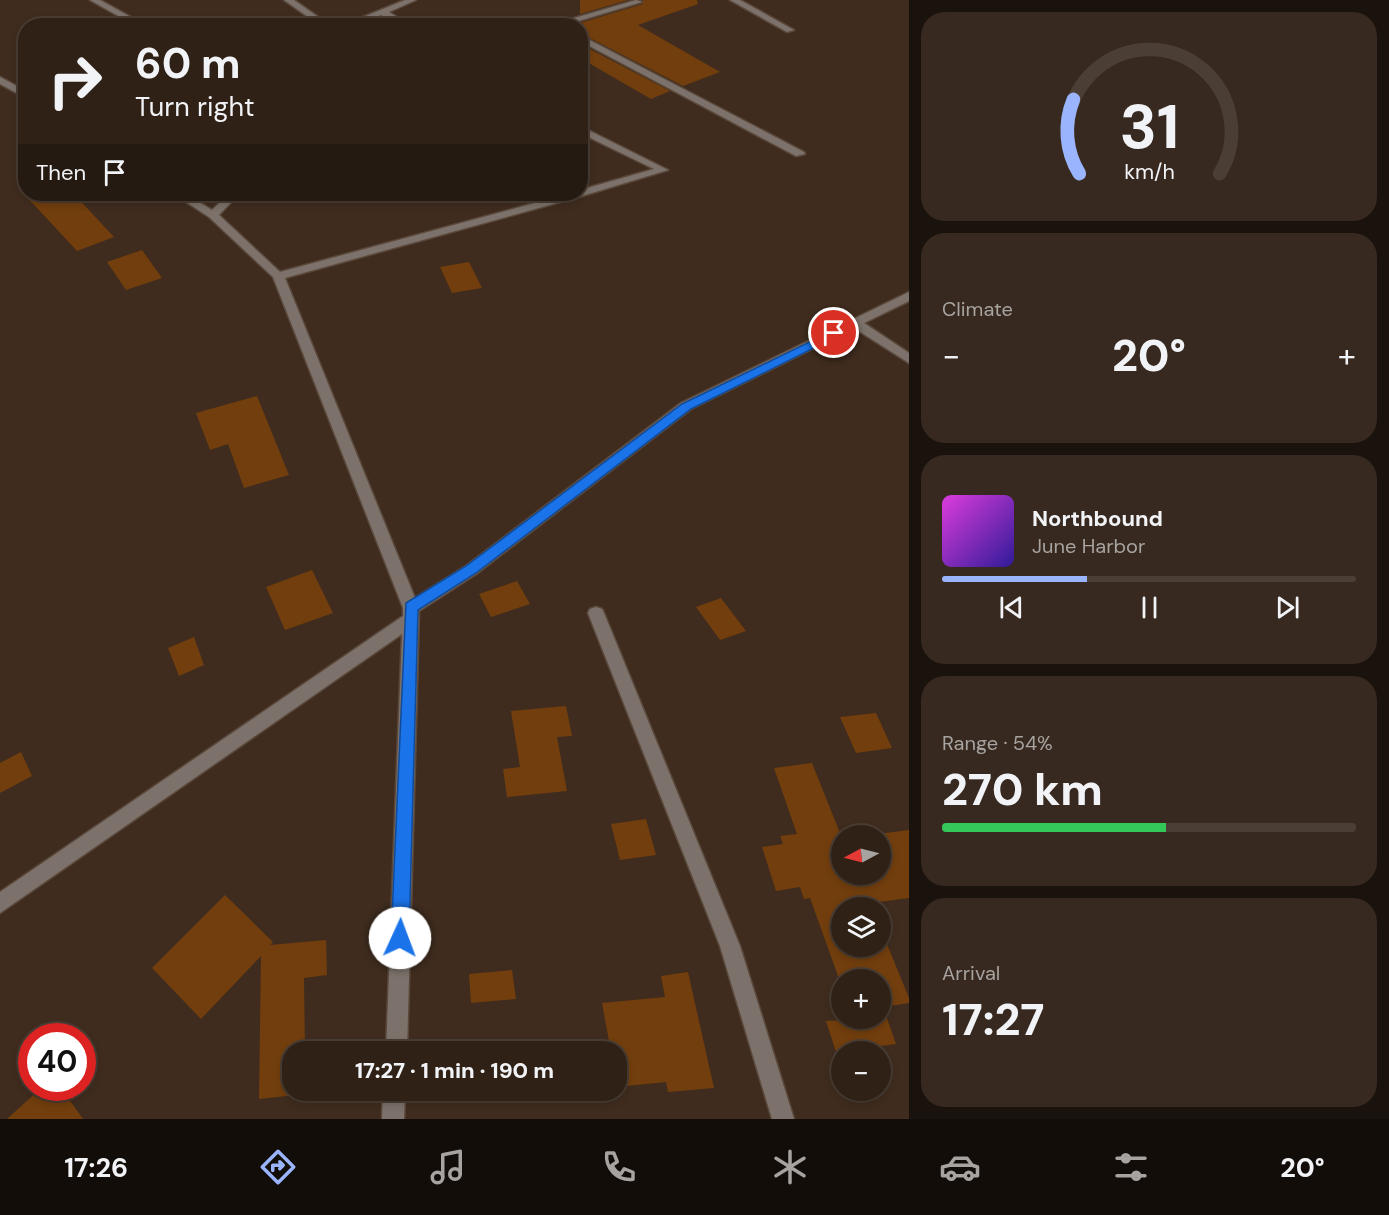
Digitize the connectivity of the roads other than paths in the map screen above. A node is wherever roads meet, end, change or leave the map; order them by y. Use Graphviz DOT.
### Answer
graph roads {
  1 [pos="94,0"];
  2 [pos="288,0"];
  3 [pos="412,0"];
  4 [pos="734,0"];
  5 [pos="638,2"];
  6 [pos="381,11"];
  7 [pos="127,18"];
  8 [pos="315,18"];
  9 [pos="364,18"];
  10 [pos="393,18"];
  11 [pos="580,18"];
  12 [pos="790,30"];
  13 [pos="588,41"];
  14 [pos="0,80"];
  15 [pos="18,90"];
  16 [pos="588,133"];
  17 [pos="800,154"];
  18 [pos="588,191"];
  19 [pos="190,201"];
  20 [pos="227,201"];
  21 [pos="550,201"];
  22 [pos="213,215"];
  23 [pos="278,276"];
  24 [pos="909,296"];
  25 [pos="855,323"];
  26 [pos="909,359"];
  27 [pos="411,613"];
  28 [pos="596,613"];
  29 [pos="0,903"];
  30 [pos="396,1041"];
  31 [pos="394,1101"];
  32 [pos="393,1119"];
  33 [pos="783,1119"];
  1 -- 7 [label="street"];
  2 -- 8 [label="street"];
  3 -- 6 [label="street"];
  4 -- 12 [label="street"];
  5 -- 11 [label="street"];
  6 -- 9 [label="street"];
  6 -- 10 [label="street"];
  13 -- 17 [label="street"];
  14 -- 15 [label="street"];
  16 -- 18 [label="street"];
  19 -- 22 [label="street"];
  20 -- 22 [label="street"];
  21 -- 23 [label="street"];
  22 -- 23 [label="street"];
  23 -- 27 [label="street"];
  24 -- 25 [label="street"];
  25 -- 26 [label="street"];
  25 -- 27 [label="street"];
  27 -- 29 [label="street"];
  27 -- 30 [label="street"];
  28 -- 33 [label="street"];
  31 -- 32 [label="street"];
}
